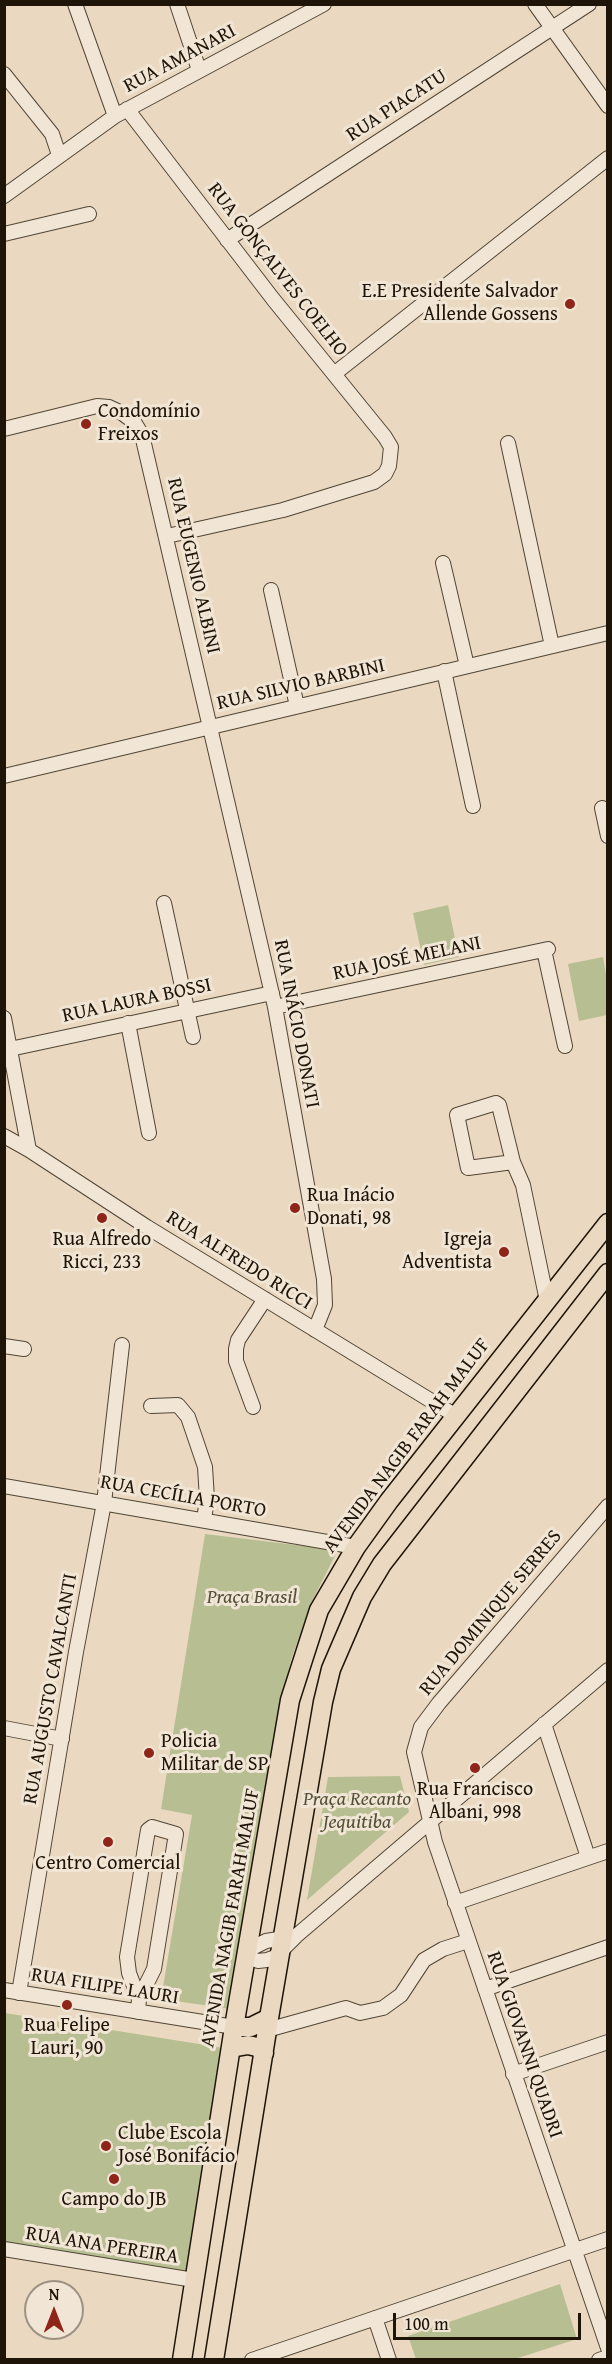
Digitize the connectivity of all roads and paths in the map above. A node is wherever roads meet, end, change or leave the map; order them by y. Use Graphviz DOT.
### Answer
graph roads {
  1 [pos="75,4"];
  2 [pos="177,4"];
  3 [pos="324,4"];
  4 [pos="535,4"];
  5 [pos="589,4"];
  6 [pos="297,11"];
  7 [pos="551,29"];
  8 [pos="199,70"];
  9 [pos="4,74"];
  10 [pos="608,106"];
  11 [pos="121,112"];
  12 [pos="52,134"];
  13 [pos="72,145"];
  14 [pos="59,155"];
  15 [pos="608,158"];
  16 [pos="4,196"];
  17 [pos="88,214"];
  18 [pos="4,234"];
  19 [pos="227,240"];
  20 [pos="334,374"];
  21 [pos="4,429"];
  22 [pos="508,443"];
  23 [pos="167,536"];
  24 [pos="443,563"];
  25 [pos="271,590"];
  26 [pos="608,633"];
  27 [pos="552,646"];
  28 [pos="467,666"];
  29 [pos="444,671"];
  30 [pos="297,706"];
  31 [pos="210,727"];
  32 [pos="4,776"];
  33 [pos="473,806"];
  34 [pos="602,808"];
  35 [pos="608,836"];
  36 [pos="164,903"];
  37 [pos="272,993"];
  38 [pos="275,1007"];
  39 [pos="188,1010"];
  40 [pos="4,1018"];
  41 [pos="128,1023"];
  42 [pos="193,1037"];
  43 [pos="565,1046"];
  44 [pos="10,1049"];
  45 [pos="149,1133"];
  46 [pos="4,1136"];
  47 [pos="29,1150"];
  48 [pos="513,1161"];
  49 [pos="608,1223"];
  50 [pos="608,1274"];
  51 [pos="265,1299"];
  52 [pos="547,1300"];
  53 [pos="315,1330"];
  54 [pos="122,1345"];
  55 [pos="4,1346"];
  56 [pos="24,1349"];
  57 [pos="151,1406"];
  58 [pos="254,1407"];
  59 [pos="456,1416"];
  60 [pos="468,1453"];
  61 [pos="5,1488"];
  62 [pos="104,1503"];
  63 [pos="608,1506"];
  64 [pos="204,1521"];
  65 [pos="356,1547"];
  66 [pos="608,1670"];
  67 [pos="544,1724"];
  68 [pos="4,1728"];
  69 [pos="62,1739"];
  70 [pos="414,1752"];
  71 [pos="429,1821"];
  72 [pos="608,1851"];
  73 [pos="588,1857"];
  74 [pos="455,1903"];
  75 [pos="468,1941"];
  76 [pos="286,1942"];
  77 [pos="608,1947"];
  78 [pos="247,1954"];
  79 [pos="485,1989"];
  80 [pos="4,1990"];
  81 [pos="19,1993"];
  82 [pos="138,2005"];
  83 [pos="268,2024"];
  84 [pos="234,2028"];
  85 [pos="608,2042"];
  86 [pos="231,2048"];
  87 [pos="264,2053"];
  88 [pos="513,2074"];
  89 [pos="608,2239"];
  90 [pos="4,2249"];
  91 [pos="574,2251"];
  92 [pos="194,2280"];
  93 [pos="375,2318"];
  94 [pos="608,2348"];
  95 [pos="608,2357"];
  96 [pos="182,2360"];
  97 [pos="214,2360"];
  98 [pos="252,2360"];
  99 [pos="389,2360"];
  100 [pos="599,2360"];
  1 -- 11 [label="street, RUA GONÇALVES COELHO"];
  2 -- 8 [label="street"];
  3 -- 6 [label="street, RUA AMANARI"];
  4 -- 7 [label="street"];
  5 -- 7 [label="street, RUA PIACATU"];
  6 -- 8 [label="street, RUA AMANARI"];
  7 -- 10 [label="street"];
  7 -- 19 [label="street, RUA PIACATU"];
  8 -- 11 [label="street, RUA AMANARI"];
  9 -- 12 [label="street"];
  11 -- 13 [label="street, RUA AMANARI"];
  11 -- 19 [label="street, RUA GONÇALVES COELHO"];
  12 -- 13 [label="street"];
  12 -- 14 [label="street"];
  13 -- 14 [label="street, RUA AMANARI"];
  14 -- 16 [label="street, RUA AMANARI"];
  15 -- 20 [label="street"];
  17 -- 18 [label="street"];
  19 -- 20 [label="street, RUA GONÇALVES COELHO"];
  20 -- 23 [label="street, RUA GONÇALVES COELHO"];
  21 -- 23 [label="street, RUA EUGENIO ALBINI"];
  22 -- 27 [label="street"];
  23 -- 31 [label="street, RUA EUGENIO ALBINI"];
  24 -- 28 [label="street"];
  25 -- 30 [label="street"];
  26 -- 27 [label="street, RUA SILVIO BARBINI"];
  27 -- 28 [label="street, RUA SILVIO BARBINI"];
  28 -- 29 [label="street, RUA SILVIO BARBINI"];
  29 -- 30 [label="street, RUA SILVIO BARBINI"];
  29 -- 33 [label="street"];
  30 -- 31 [label="street, RUA SILVIO BARBINI"];
  31 -- 32 [label="street, RUA SILVIO BARBINI"];
  31 -- 37 [label="street, RUA INÁCIO DONATI"];
  34 -- 35 [label="street"];
  36 -- 39 [label="street"];
  37 -- 38 [label="street, RUA INÁCIO DONATI"];
  37 -- 39 [label="street, RUA LAURA BOSSI"];
  38 -- 43 [label="street, RUA JOSÉ MELANI"];
  38 -- 53 [label="street, RUA INÁCIO DONATI"];
  39 -- 41 [label="street, RUA LAURA BOSSI"];
  39 -- 42 [label="street"];
  40 -- 44 [label="street"];
  41 -- 44 [label="street, RUA LAURA BOSSI"];
  41 -- 45 [label="street"];
  44 -- 47 [label="street"];
  46 -- 47 [label="street, RUA ALFREDO RICCI"];
  47 -- 51 [label="street, RUA ALFREDO RICCI"];
  48 -- 48 [label="street"];
  48 -- 52 [label="street"];
  49 -- 52 [label="main road, AVENIDA NAGIB FARAH MALUF"];
  50 -- 60 [label="main road"];
  51 -- 53 [label="street, RUA ALFREDO RICCI"];
  51 -- 58 [label="street"];
  52 -- 59 [label="main road, AVENIDA NAGIB FARAH MALUF"];
  53 -- 59 [label="street, RUA ALFREDO RICCI"];
  54 -- 62 [label="street, RUA AUGUSTO CAVALCANTI"];
  55 -- 56 [label="street"];
  57 -- 64 [label="street"];
  59 -- 60 [label="main road"];
  59 -- 65 [label="main road, AVENIDA NAGIB FARAH MALUF"];
  60 -- 76 [label="main road"];
  61 -- 62 [label="street, RUA CECÍLIA PORTO"];
  62 -- 64 [label="street, RUA CECÍLIA PORTO"];
  62 -- 69 [label="street, RUA AUGUSTO CAVALCANTI"];
  63 -- 70 [label="street, RUA DOMINIQUE SERRES"];
  64 -- 65 [label="street, RUA CECÍLIA PORTO"];
  65 -- 78 [label="main road, AVENIDA NAGIB FARAH MALUF"];
  66 -- 67 [label="street"];
  67 -- 71 [label="street"];
  67 -- 73 [label="street"];
  68 -- 69 [label="street"];
  69 -- 81 [label="street, RUA AUGUSTO CAVALCANTI"];
  70 -- 71 [label="street, RUA GIOVANNI QUADRI"];
  71 -- 74 [label="street, RUA GIOVANNI QUADRI"];
  71 -- 76 [label="street"];
  72 -- 73 [label="street"];
  73 -- 74 [label="street"];
  74 -- 75 [label="street, RUA GIOVANNI QUADRI"];
  75 -- 79 [label="street, RUA GIOVANNI QUADRI"];
  75 -- 83 [label="street"];
  76 -- 78 [label="street"];
  76 -- 83 [label="main road"];
  77 -- 79 [label="street"];
  78 -- 84 [label="main road, AVENIDA NAGIB FARAH MALUF"];
  79 -- 88 [label="street, RUA GIOVANNI QUADRI"];
  80 -- 81 [label="street, RUA FILIPE LAURI"];
  81 -- 82 [label="street, RUA FILIPE LAURI"];
  82 -- 82 [label="street"];
  82 -- 84 [label="street, RUA FILIPE LAURI"];
  83 -- 84 [label="main road"];
  83 -- 87 [label="main road"];
  84 -- 86 [label="main road, AVENIDA NAGIB FARAH MALUF"];
  85 -- 88 [label="street"];
  86 -- 87 [label="main road"];
  86 -- 92 [label="main road, AVENIDA NAGIB FARAH MALUF"];
  87 -- 97 [label="main road"];
  88 -- 91 [label="street, RUA GIOVANNI QUADRI"];
  89 -- 91 [label="street"];
  90 -- 92 [label="street, RUA ANA PEREIRA"];
  91 -- 93 [label="street"];
  91 -- 94 [label="street, RUA GIOVANNI QUADRI"];
  92 -- 96 [label="main road, AVENIDA NAGIB FARAH MALUF"];
  93 -- 98 [label="street"];
  93 -- 99 [label="street"];
  95 -- 100 [label="street"];
}
